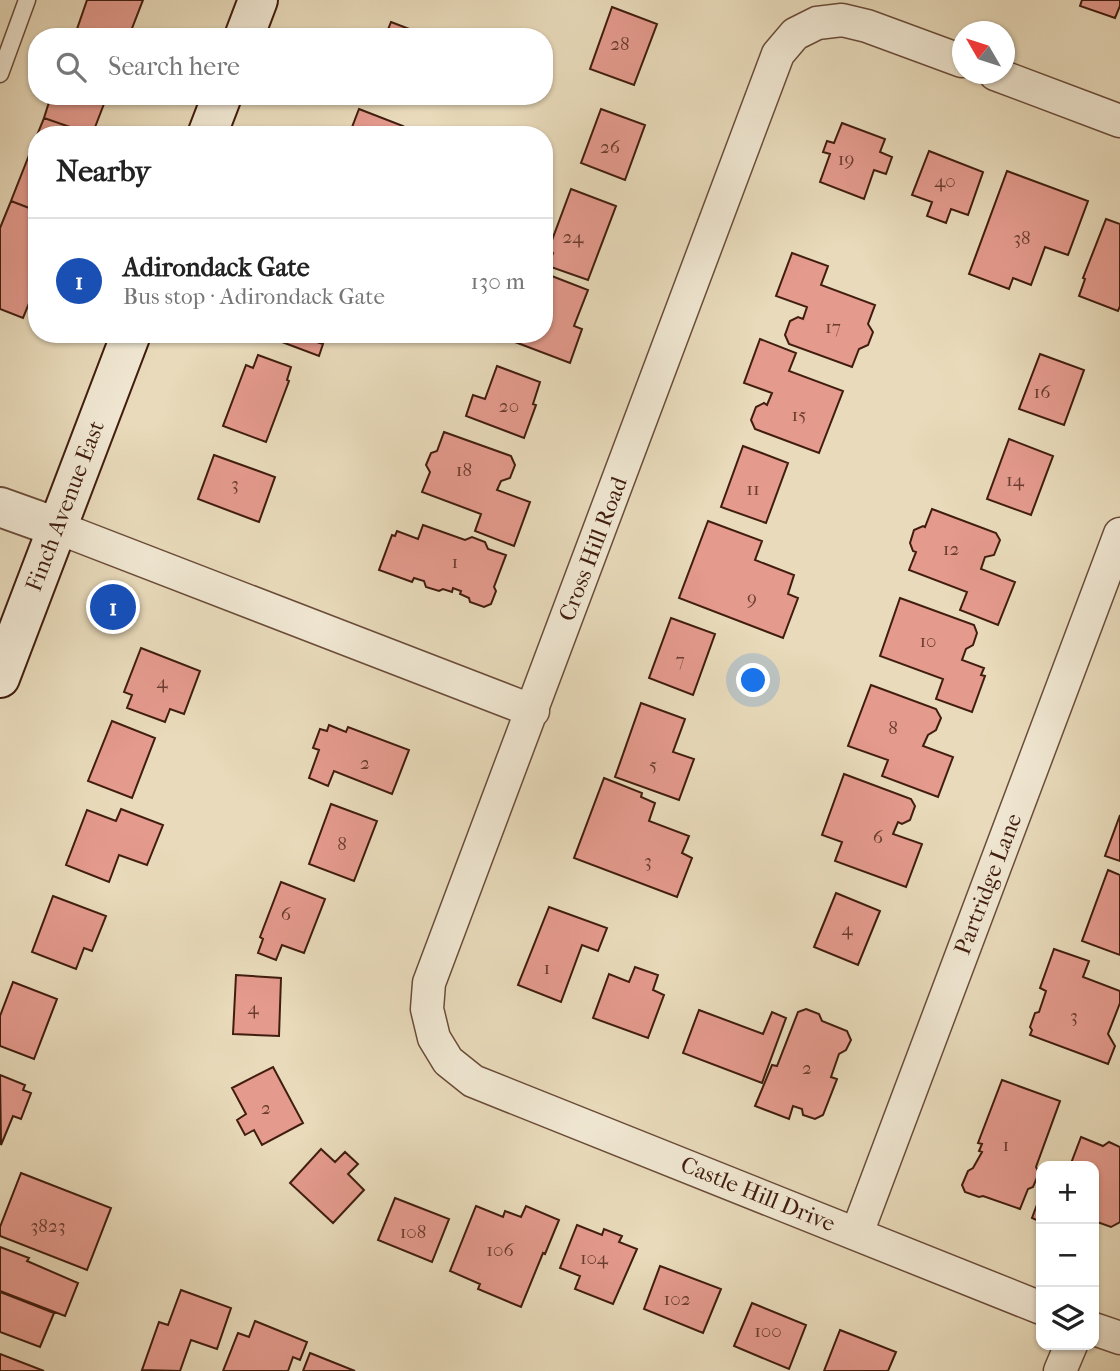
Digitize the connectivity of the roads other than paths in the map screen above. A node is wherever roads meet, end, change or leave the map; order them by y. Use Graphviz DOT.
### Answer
graph roads {
  1 [pos="27,0"];
  2 [pos="258,0"];
  3 [pos="247,28"];
  4 [pos="952,57"];
  5 [pos="0,74"];
  6 [pos="1015,82"];
  7 [pos="219,105"];
  8 [pos="1120,121"];
  9 [pos="210,126"];
  10 [pos="128,343"];
  11 [pos="0,507"];
  12 [pos="56,527"];
  13 [pos="1120,534"];
  14 [pos="0,678"];
  15 [pos="533,711"];
  16 [pos="473,1081"];
  17 [pos="856,1233"];
  18 [pos="1036,1306"];
  19 [pos="1099,1331"];
  20 [pos="1120,1339"];
  21 [pos="1069,1350"];
  22 [pos="1060,1371"];
  1 -- 5 [label="lane"];
  2 -- 3 [label="main road"];
  4 -- 15 [label="street, Cross Hill Road"];
  6 -- 8 [label="street"];
  7 -- 9 [label="main road"];
  10 -- 12 [label="main road, Finch Avenue East"];
  11 -- 12 [label="main road"];
  12 -- 14 [label="main road, Finch Avenue East"];
  12 -- 15 [label="street"];
  13 -- 17 [label="street, Partridge Lane"];
  15 -- 16 [label="street, Cross Hill Road"];
  16 -- 17 [label="street, Castle Hill Drive"];
  17 -- 18 [label="street, Castle Hill Drive"];
  19 -- 20 [label="street"];
  21 -- 22 [label="street"];
}
